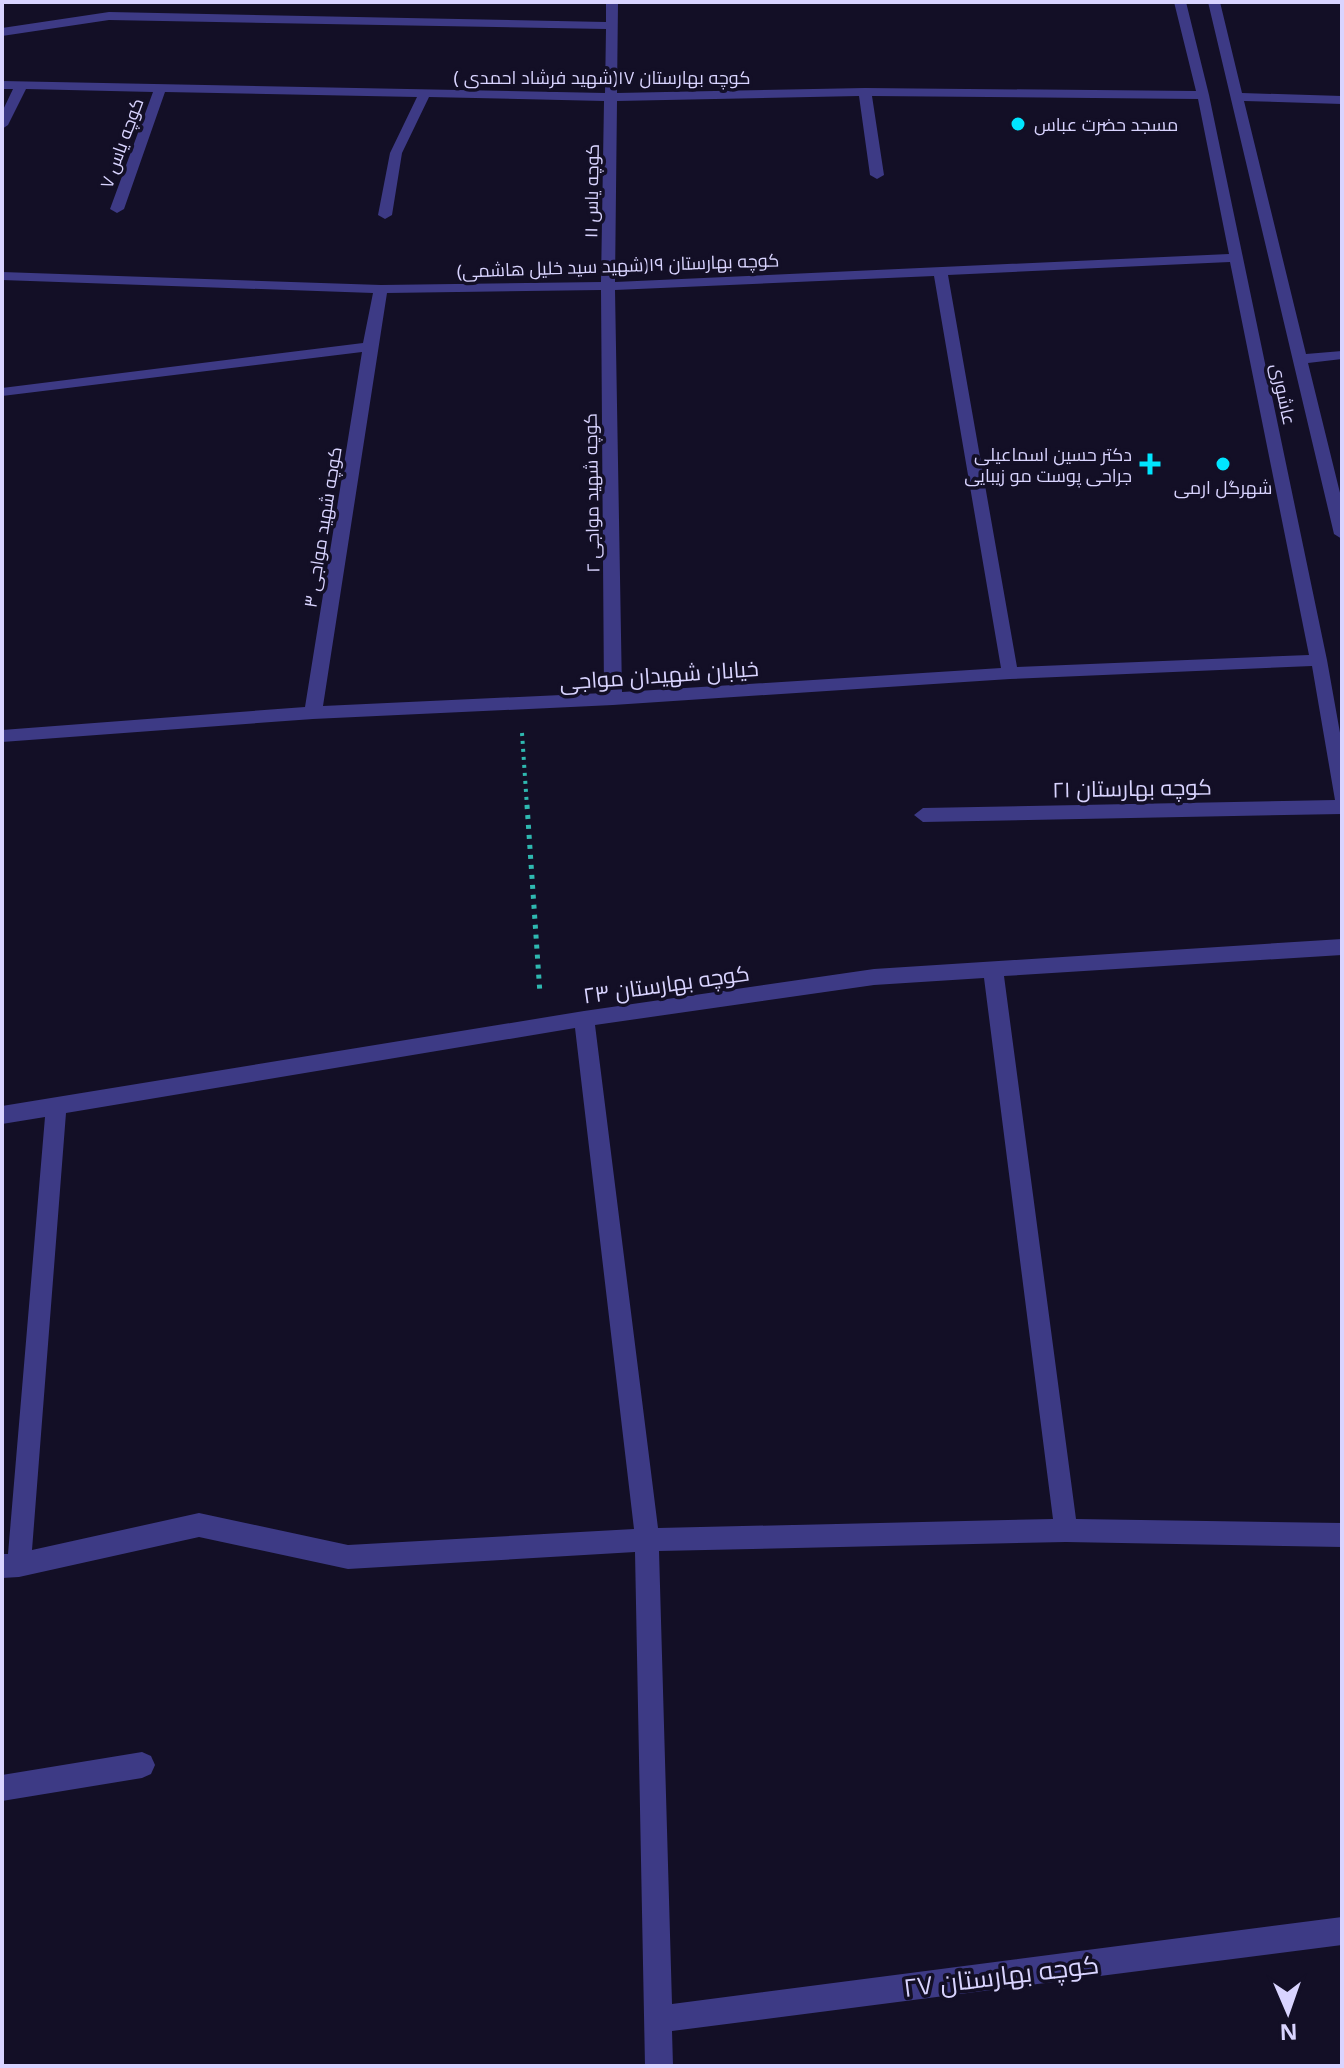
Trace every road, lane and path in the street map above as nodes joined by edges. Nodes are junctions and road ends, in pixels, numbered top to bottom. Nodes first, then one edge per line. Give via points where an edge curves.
1 (114, 2) edge
2 (612, 2) edge
3 (1180, 2) edge
4 (1214, 2) edge
5 (109, 16) junction
6 (611, 26) junction
7 (2, 32) edge
8 (2, 85) edge
9 (21, 86) junction
10 (160, 89) junction
11 (865, 92) junction
12 (424, 95) junction
13 (1203, 95) junction
14 (611, 97) junction
15 (1238, 97) junction
16 (1342, 100) edge
17 (2, 125) edge
18 (877, 175) dead end
19 (117, 209) dead end
20 (385, 215) dead end
21 (1235, 258) junction
22 (940, 271) junction
23 (2, 276) edge
24 (608, 286) junction
25 (381, 289) junction
26 (370, 347) junction
27 (1342, 355) edge
28 (1300, 359) junction
29 (2, 392) edge
30 (1342, 534) edge
31 (1319, 660) junction
32 (1010, 673) junction
33 (613, 699) junction
34 (520, 704) junction
35 (313, 713) junction
36 (2, 736) edge
37 (1342, 796) edge
38 (1342, 807) edge
39 (923, 815) dead end
40 (1342, 947) edge
41 (993, 970) junction
42 (584, 1019) junction
43 (542, 1026) junction
44 (56, 1107) junction
45 (2, 1115) edge
46 (1066, 1530) junction
47 (1342, 1535) edge
48 (647, 1540) junction
49 (11, 1566) edge
50 (142, 1765) dead end
51 (2, 1788) edge
52 (1342, 1931) edge
53 (660, 2019) junction
54 (659, 2066) edge

1 - 5 street
2 - 6 street, کوچه یاس ۱۱
3 - 13 street, عاشوری
4 - 15 street, عاشوری
5 - 6 street via 310,14
5 - 7 street
6 - 14 street, کوچه یاس ۱۱
8 - 9 street, کوچه بهارستان ۱۷(شهید فرشاد احمدی )
9 - 10 street, کوچه بهارستان ۱۷(شهید فرشاد احمدی )
9 - 17 street
10 - 12 street, کوچه بهارستان ۱۷(شهید فرشاد احمدی )
10 - 19 street, کوچه یاس ۷
11 - 13 street, کوچه بهارستان ۱۷(شهید فرشاد احمدی )
11 - 14 street, کوچه بهارستان ۱۷(شهید فرشاد احمدی )
11 - 18 street
12 - 14 street, کوچه بهارستان ۱۷(شهید فرشاد احمدی )
12 - 20 street via 396,153
13 - 21 street, عاشوری
14 - 24 street, کوچه یاس ۱۱
15 - 16 street
15 - 28 street, عاشوری
21 - 22 street, کوچه بهارستان ۱۹(شهید سید خلیل هاشمی)
21 - 31 street, عاشوری
22 - 24 street, کوچه بهارستان ۱۹(شهید سید خلیل هاشمی)
22 - 32 street
23 - 25 street, کوچه بهارستان ۱۹(شهید سید خلیل هاشمی)
24 - 25 street, کوچه بهارستان ۱۹(شهید سید خلیل هاشمی)
24 - 33 street, کوچه شهید مواجی ۲
25 - 26 street, کوچه شهید مواجی ۳
26 - 29 street
26 - 35 street, کوچه شهید مواجی ۳
27 - 28 street
28 - 30 street, عاشوری
31 - 32 street, خیابان شهیدان مواجی
31 - 37 street, عاشوری
32 - 33 street, خیابان شهیدان مواجی
33 - 34 street, خیابان شهیدان مواجی
34 - 35 street, خیابان شهیدان مواجی
34 - 43 path
35 - 36 street, خیابان شهیدان مواجی
38 - 39 street, کوچه بهارستان ۲۱
40 - 41 street, کوچه بهارستان ۲۳
41 - 42 street, کوچه بهارستان ۲۳ via 874,977
41 - 46 street
42 - 43 street, کوچه بهارستان ۲۳
42 - 48 street
43 - 44 street, کوچه بهارستان ۲۳
44 - 45 street, کوچه بهارستان ۲۳
44 - 49 street
46 - 47 street
46 - 48 street
48 - 49 street via 348,1557 199,1525
48 - 53 street
50 - 51 street
52 - 53 street, کوچه بهارستان ۲۷
53 - 54 street

